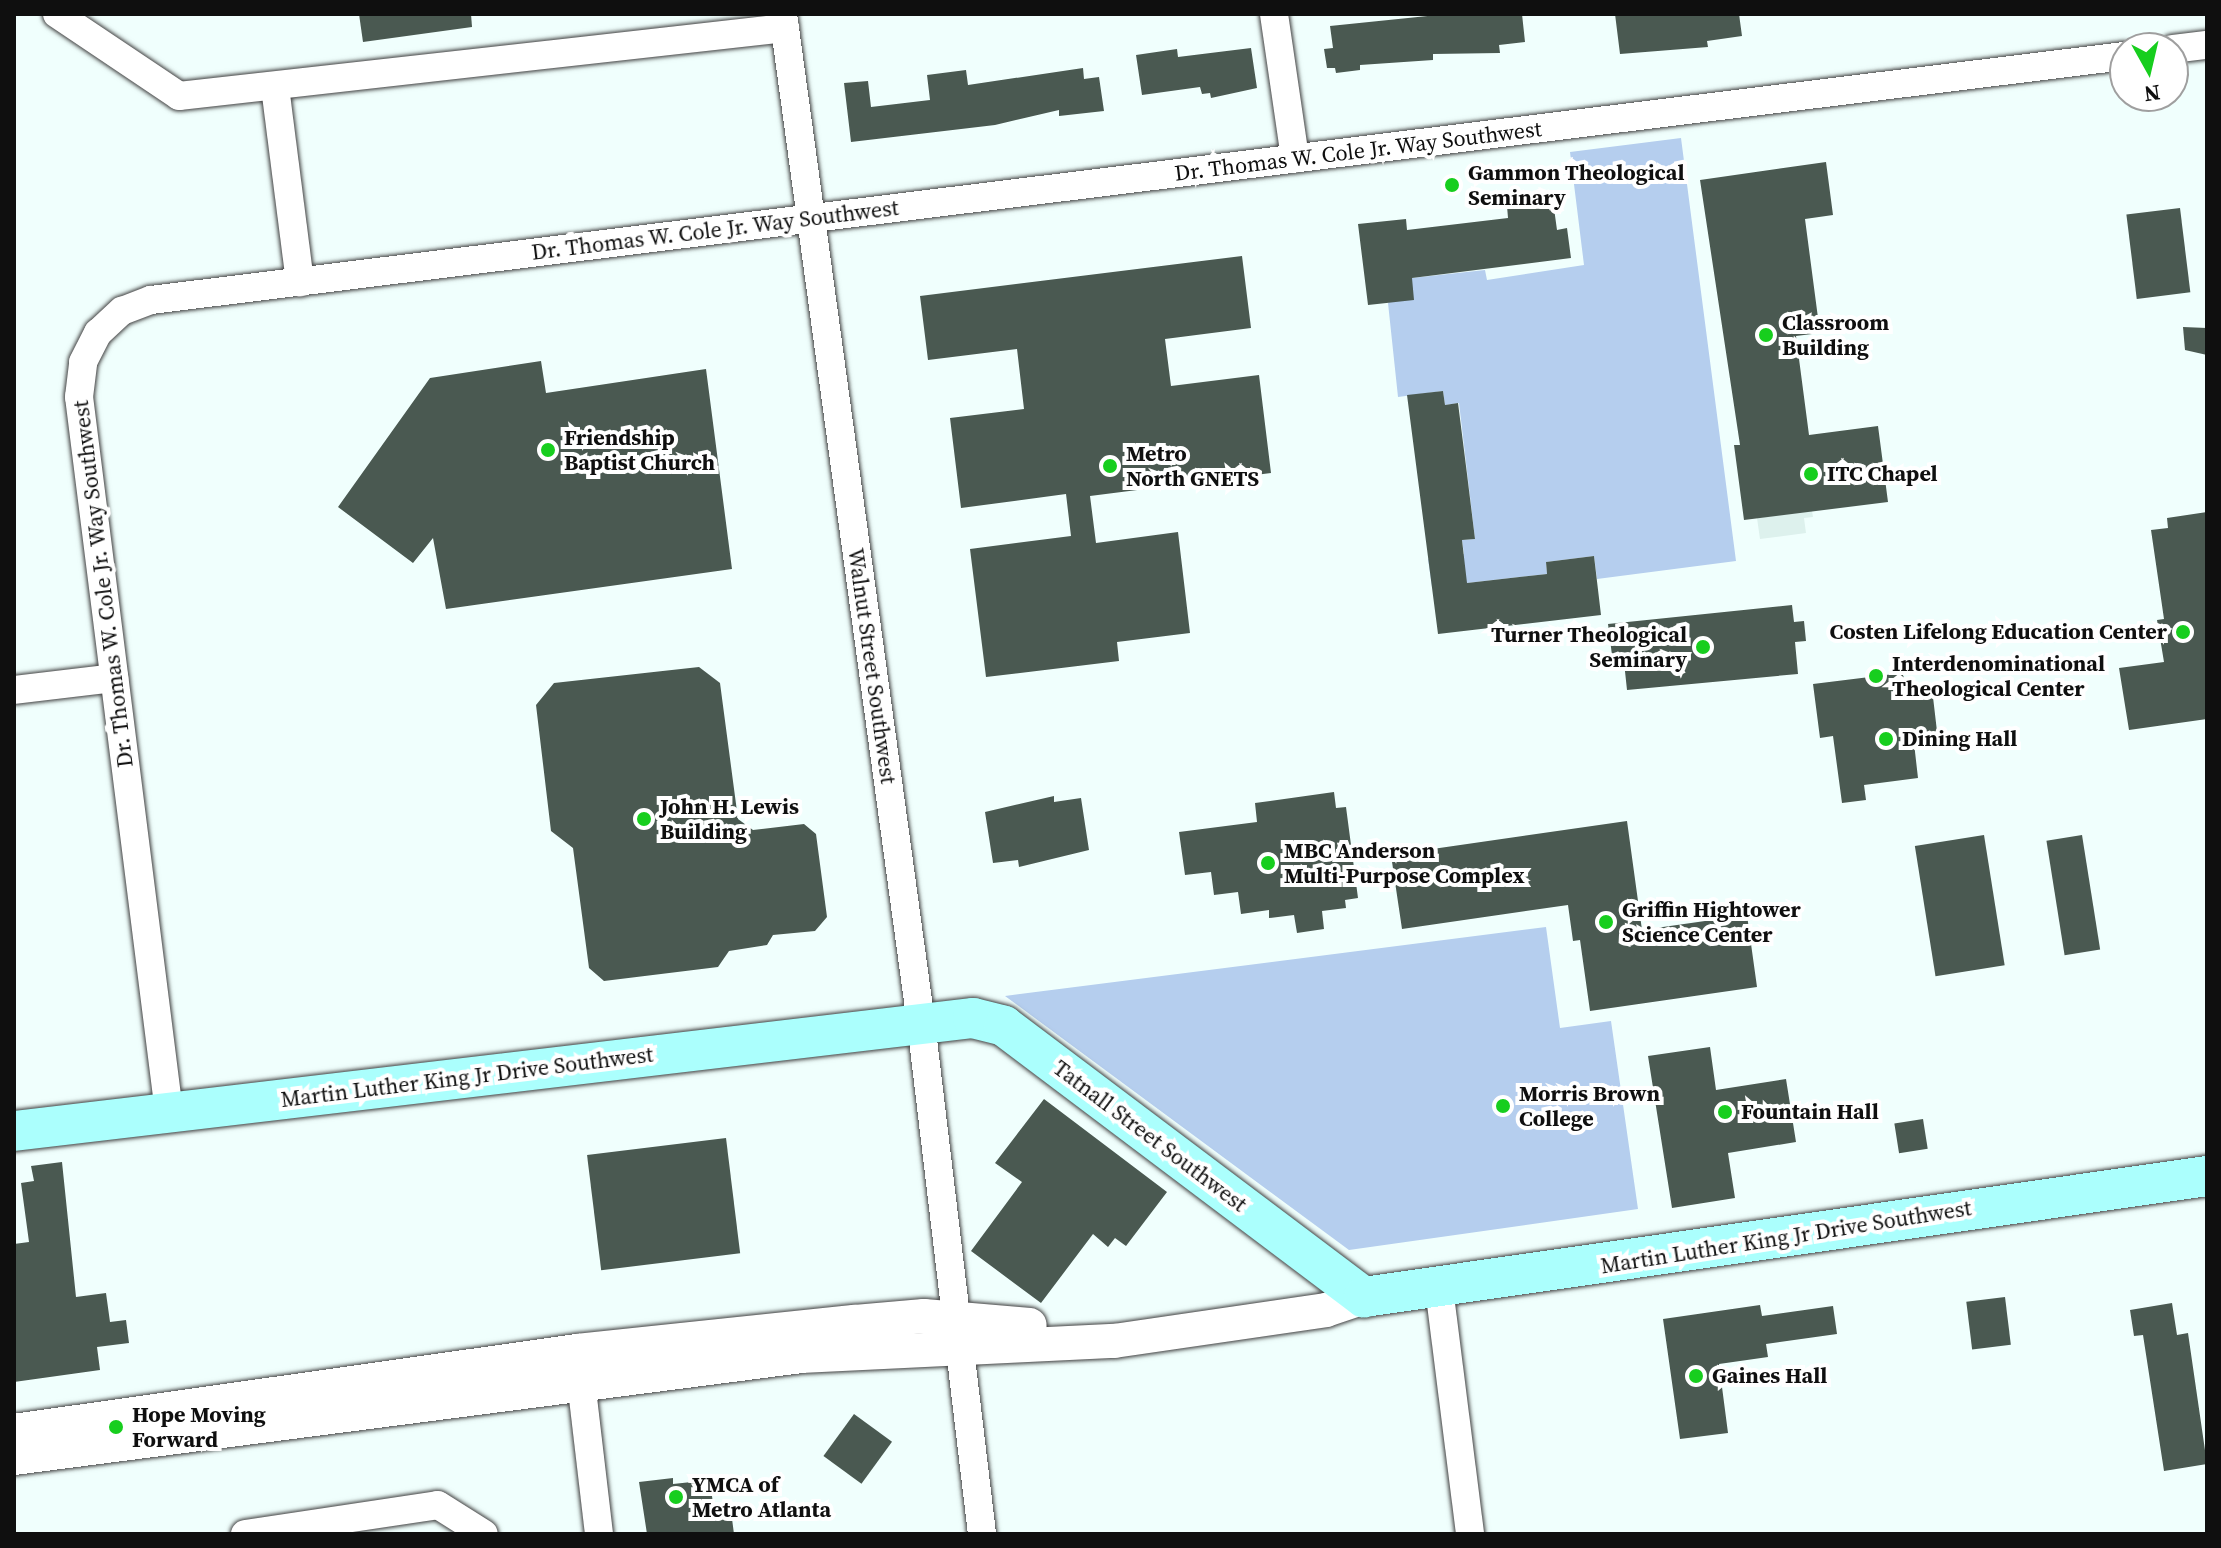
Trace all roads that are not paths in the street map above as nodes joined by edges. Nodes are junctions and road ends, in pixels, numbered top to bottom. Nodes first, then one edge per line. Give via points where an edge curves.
1 (57, 14) edge
2 (1274, 14) edge
3 (784, 21) edge
4 (2109, 58) edge
5 (275, 87) junction
6 (1295, 158) junction
7 (811, 218) junction
8 (300, 282) junction
9 (114, 678) junction
10 (14, 690) edge
11 (921, 1023) junction
12 (169, 1112) junction
13 (14, 1131) edge
14 (2207, 1176) edge
15 (1439, 1288) junction
16 (1364, 1297) junction
17 (958, 1333) junction
18 (579, 1366) junction
19 (14, 1431) edge
20 (14, 1458) edge
21 (245, 1534) edge
22 (484, 1534) edge
23 (599, 1534) edge
24 (982, 1534) edge
25 (1470, 1534) edge

1 - 5 street via 179,96
2 - 6 street
3 - 5 street
3 - 7 street, Walnut Street Southwest
4 - 6 street, Dr. Thomas W. Cole Jr. Way Southwest
5 - 8 street
6 - 7 street, Dr. Thomas W. Cole Jr. Way Southwest
7 - 8 street, Dr. Thomas W. Cole Jr. Way Southwest
7 - 11 street, Walnut Street Southwest
8 - 9 street, Dr. Thomas W. Cole Jr. Way Southwest via 151,300 114,318 98,333 83,362 79,397
9 - 10 street
9 - 12 street, Dr. Thomas W. Cole Jr. Way Southwest
11 - 12 main road, Martin Luther King Jr Drive Southwest
11 - 16 main road, Tatnall Street Southwest via 973,1018 1004,1026
11 - 17 street, Walnut Street Southwest
12 - 13 main road, Martin Luther King Jr Drive Southwest
14 - 15 main road, Martin Luther King Jr Drive Southwest
15 - 16 main road, Martin Luther King Jr Drive Southwest
15 - 25 street
16 - 17 street via 1323,1292 1100,1324
17 - 18 street via 855,1322
17 - 24 street, Walnut Street Southwest
18 - 19 street
18 - 20 street
18 - 23 street
21 - 22 street via 438,1505

